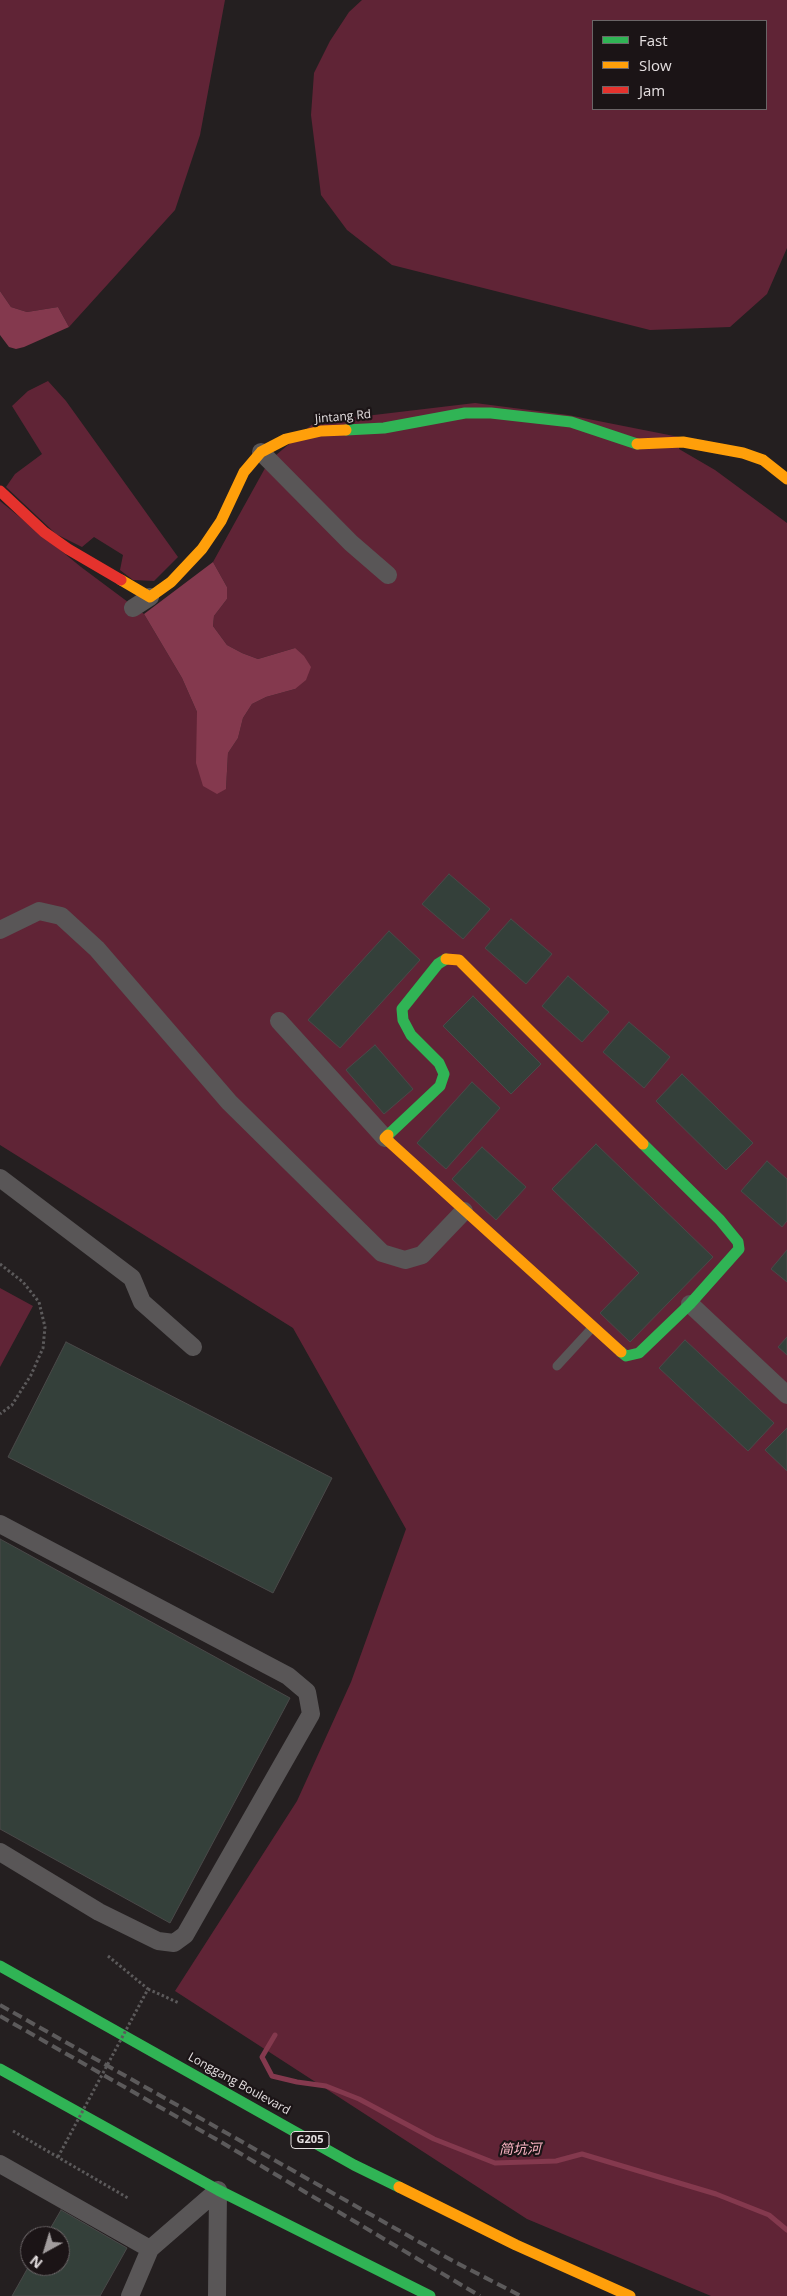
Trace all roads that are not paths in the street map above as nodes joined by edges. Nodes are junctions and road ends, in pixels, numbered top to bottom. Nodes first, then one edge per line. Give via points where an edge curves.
1 (261, 452) junction
2 (787, 479) edge
3 (0, 491) edge
4 (388, 575) dead end
5 (150, 597) junction
6 (134, 608) dead end
7 (0, 930) edge
8 (279, 1021) dead end
9 (385, 1138) junction
10 (0, 1178) edge
11 (464, 1211) junction
12 (690, 1304) junction
13 (592, 1328) junction
14 (193, 1347) dead end
15 (557, 1366) dead end
16 (787, 1395) edge
17 (0, 1524) edge
18 (0, 1852) edge
19 (0, 1966) edge
20 (0, 2069) edge
21 (0, 2164) edge
22 (218, 2190) junction
23 (150, 2249) junction
24 (130, 2296) edge
25 (217, 2296) edge
26 (430, 2296) edge
27 (630, 2296) edge

1 - 2 main road, Jintang Rd via 286,439 321,431 384,428 465,413 491,413 571,422 636,444 683,442 743,453 763,460
1 - 4 street via 351,543
1 - 5 main road, Jintang Rd via 244,472 221,521 202,550 171,582
3 - 5 main road via 44,532
5 - 6 street
7 - 11 street via 40,911 61,916 97,949 229,1102 382,1253 405,1260 422,1255
8 - 9 street
9 - 11 main road
9 - 12 main road via 440,1086 444,1074 439,1063 411,1035 403,1020 402,1008 438,964 446,959 459,960 738,1242 735,1255
10 - 14 street via 132,1278 142,1302
11 - 13 main road
12 - 13 main road via 639,1353 626,1356
12 - 16 street
13 - 15 lane
17 - 18 street via 288,1676 307,1692 311,1714 185,1935 174,1943 158,1942 99,1912
19 - 27 main road, Longgang Boulevard / G205 via 354,2165 516,2246
20 - 22 main road
21 - 23 street
22 - 23 street
22 - 25 street
22 - 26 main road
23 - 24 street

